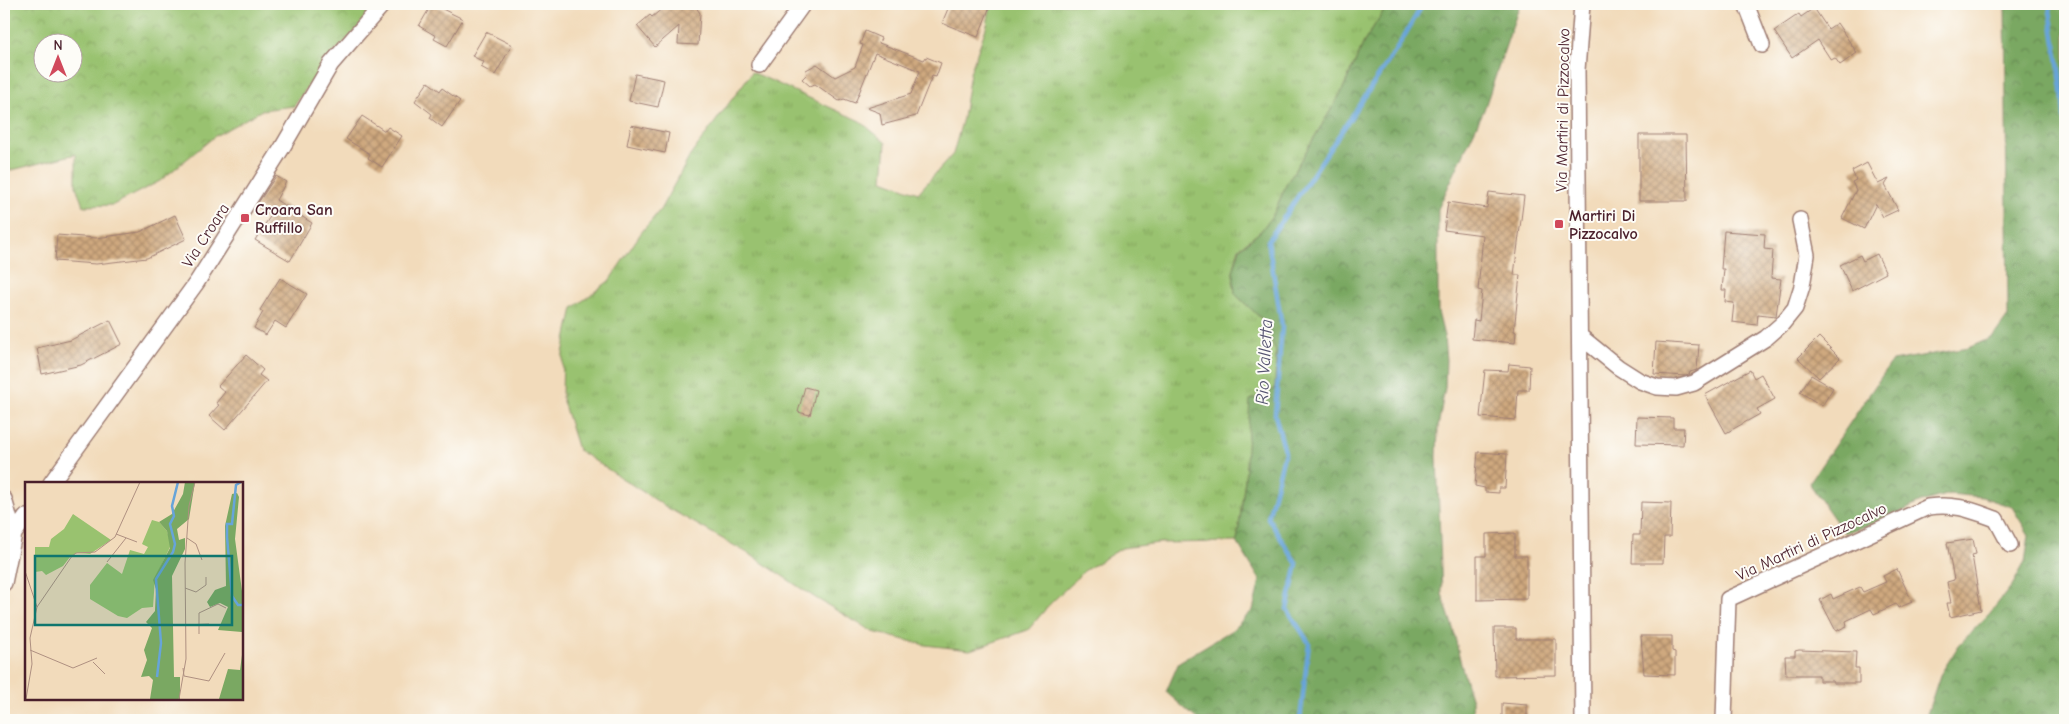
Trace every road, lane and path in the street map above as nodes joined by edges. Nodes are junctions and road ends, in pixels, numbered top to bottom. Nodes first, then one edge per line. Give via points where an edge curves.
1 (383, 4) edge
2 (803, 4) edge
3 (1582, 4) edge
4 (1746, 4) edge
5 (1762, 46) dead end
6 (759, 64) dead end
7 (1800, 220) dead end
8 (1581, 337) junction
9 (52, 482) edge
10 (4, 499) edge
11 (25, 518) edge
12 (14, 534) junction
13 (2010, 545) dead end
14 (4, 583) edge
15 (1584, 720) edge
16 (1724, 720) edge

1 - 9 street, Via Croara via 331,64 197,282
2 - 6 street
3 - 8 street, Via Martiri di Pizzocalvo via 1577,70
4 - 5 street
7 - 8 street via 1807,255 1795,308 1766,338 1694,383 1676,388 1657,387 1640,381 1618,368
8 - 15 street, Via Martiri di Pizzocalvo
10 - 12 street
11 - 12 street
12 - 14 street
13 - 16 street, Via Martiri di Pizzocalvo via 1996,519 1965,507 1946,504 1928,507 1728,599

